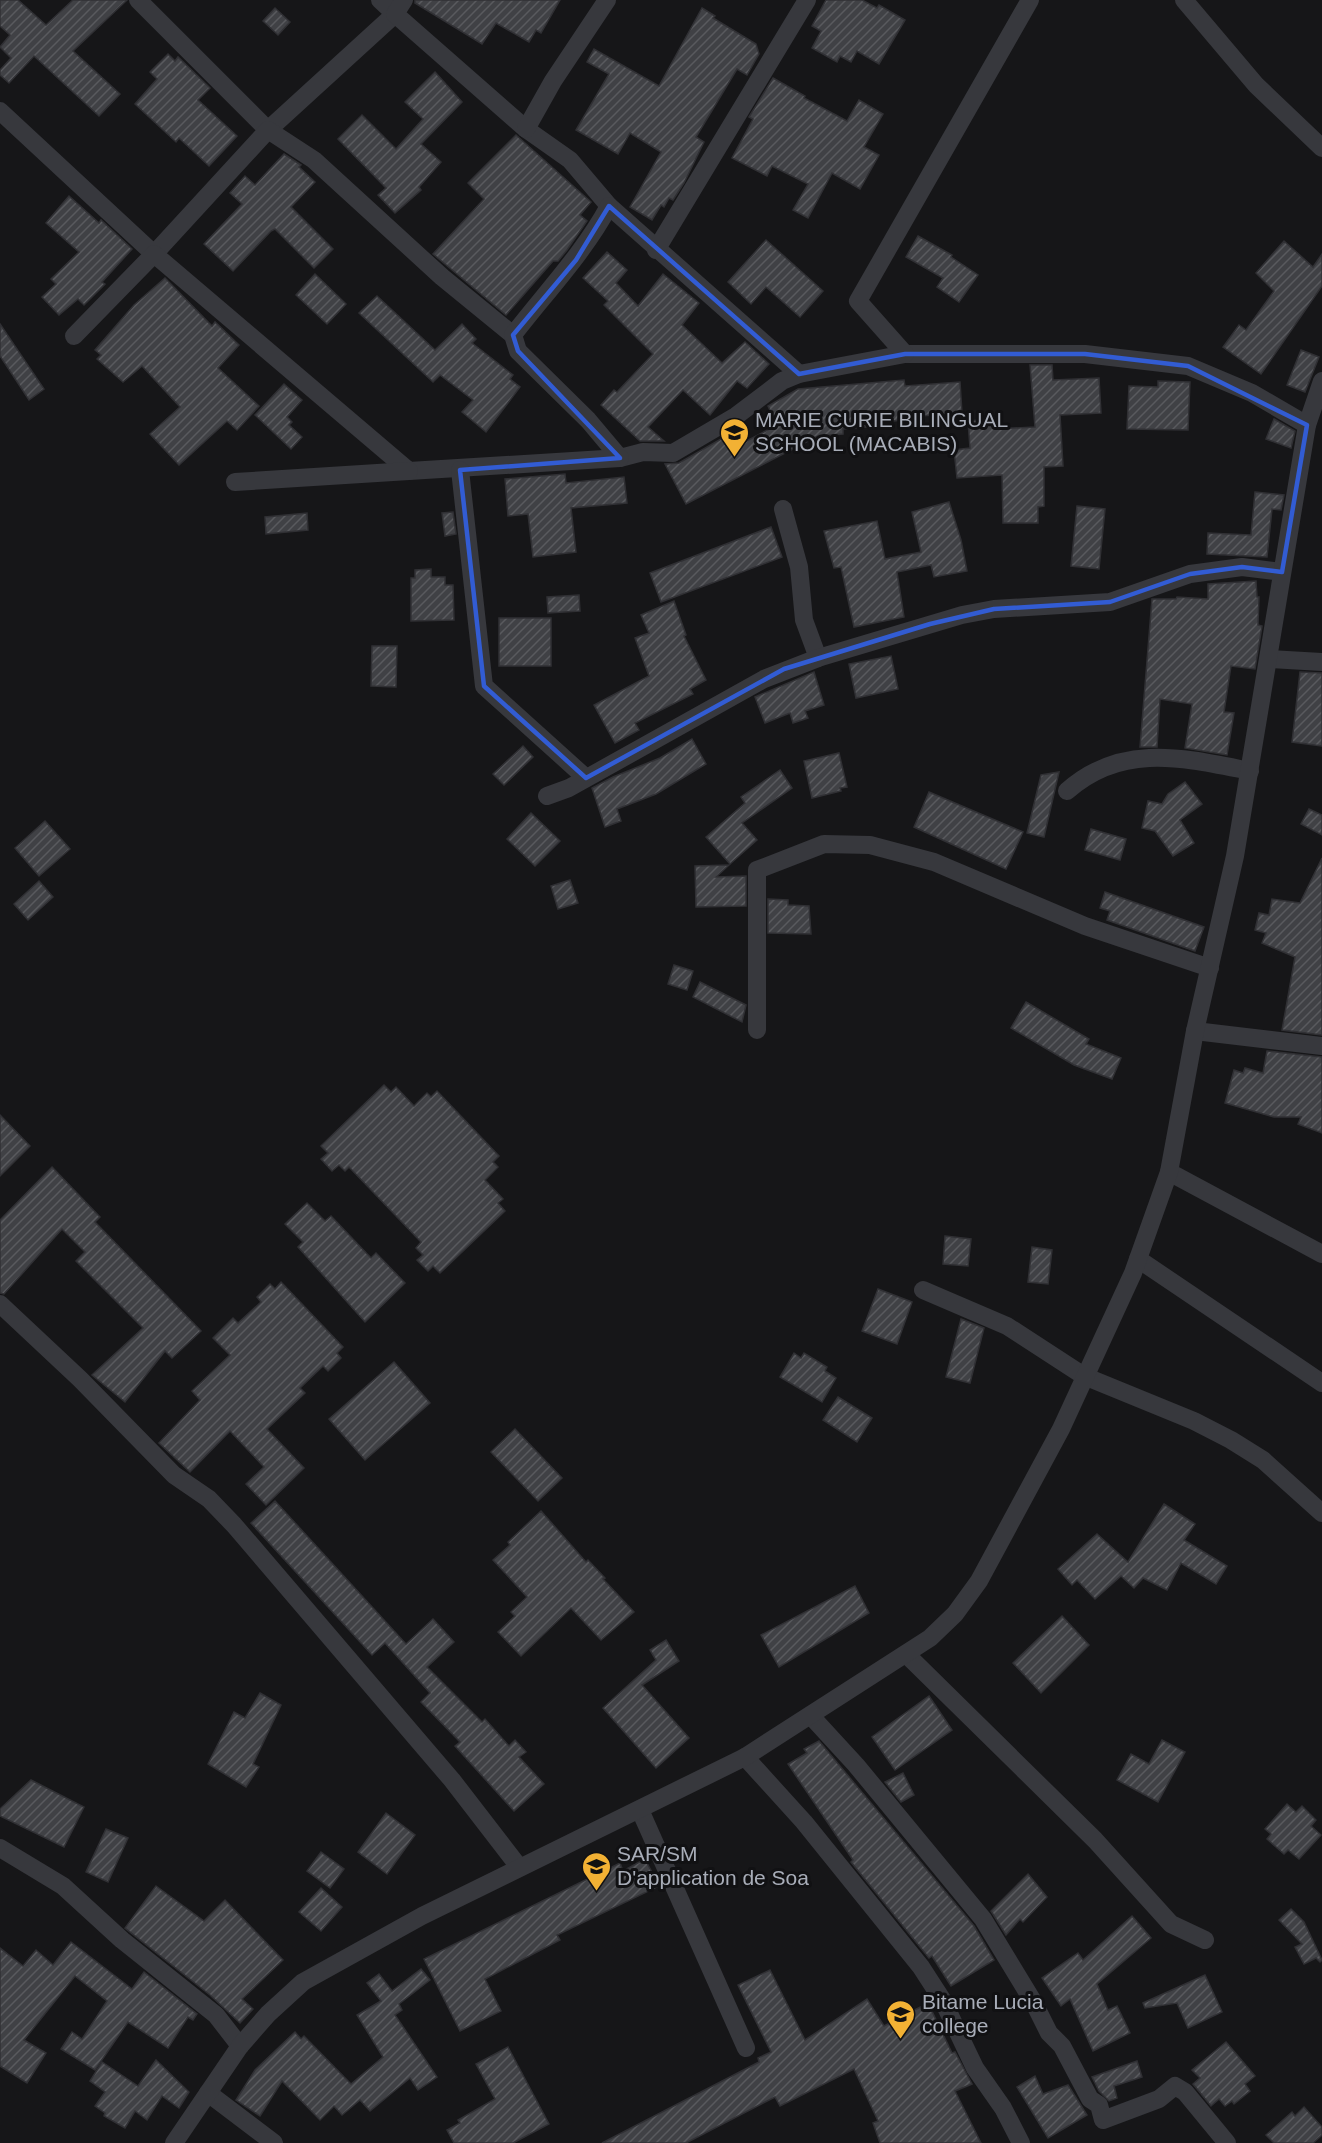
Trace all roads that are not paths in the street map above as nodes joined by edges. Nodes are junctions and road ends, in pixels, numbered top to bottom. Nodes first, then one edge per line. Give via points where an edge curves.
1 (138, 0) edge
2 (380, 0) edge
3 (607, 0) edge
4 (807, 0) edge
5 (1030, 0) edge
6 (1184, 0) edge
7 (399, 7) edge
8 (0, 111) edge
9 (526, 129) junction
10 (268, 130) junction
11 (1322, 148) edge
12 (609, 206) junction
13 (656, 250) junction
14 (154, 254) junction
15 (513, 335) junction
16 (74, 336) dead end
17 (905, 354) junction
18 (799, 374) junction
19 (1322, 381) edge
20 (1307, 425) junction
21 (620, 458) junction
22 (460, 470) junction
23 (409, 471) junction
24 (235, 482) dead end
25 (783, 509) dead end
26 (1282, 572) junction
27 (818, 658) junction
28 (1269, 659) junction
29 (1322, 662) edge
30 (1250, 771) junction
31 (586, 778) junction
32 (1067, 791) dead end
33 (547, 796) dead end
34 (1210, 968) junction
35 (757, 1030) dead end
36 (1195, 1031) junction
37 (1322, 1046) edge
38 (1169, 1172) junction
39 (1322, 1254) edge
40 (1138, 1258) junction
41 (923, 1290) dead end
42 (0, 1304) edge
43 (1084, 1376) junction
44 (1322, 1383) edge
45 (1322, 1513) edge
46 (906, 1654) junction
47 (811, 1716) junction
48 (745, 1757) junction
49 (640, 1810) junction
50 (0, 1848) edge
51 (519, 1867) junction
52 (1204, 1940) dead end
53 (240, 2046) junction
54 (746, 2048) dead end
55 (208, 2093) junction
56 (174, 2143) edge
57 (274, 2143) edge
58 (1021, 2143) edge
59 (1227, 2143) edge

1 - 10 street
2 - 7 street
3 - 9 street
4 - 13 street
5 - 17 street via 858,301
6 - 11 street via 1256,85
7 - 9 street
7 - 10 street
8 - 14 street
9 - 12 street via 570,160
10 - 14 street
10 - 15 street via 322,167 442,277
12 - 13 street
12 - 15 street via 576,260
13 - 18 street
14 - 16 street
14 - 23 street
15 - 21 street via 518,351 588,420
17 - 18 street
17 - 20 street via 1085,354 1188,366 1260,397
18 - 21 street via 782,381 736,416 673,453 643,452
19 - 20 street
20 - 26 street
21 - 22 street
22 - 23 street
22 - 31 street via 484,686
23 - 24 street
25 - 27 street via 799,567 804,620
26 - 27 street via 1242,567 1190,574 1110,602 994,609
26 - 28 street
27 - 31 street via 764,679
28 - 29 street
28 - 30 street
30 - 32 street via 1163,757 1118,761 1082,778
30 - 34 street
31 - 33 street
34 - 35 street via 1085,926 934,862 870,845 824,844 757,870
34 - 36 street
36 - 37 street
36 - 38 street
38 - 39 street
38 - 40 street
40 - 43 street
40 - 44 street
41 - 43 street via 1007,1326
42 - 51 street via 174,1475 209,1499 234,1525 452,1780
43 - 45 street via 1231,1440 1263,1460
43 - 46 street via 1061,1429 980,1581 956,1614
46 - 47 street
46 - 52 street via 1095,1840 1171,1924
47 - 48 street
47 - 59 street via 983,1919 1049,2033 1062,2046 1090,2099 1099,2105 1103,2120 1159,2099 1175,2086 1185,2092
48 - 49 street
48 - 58 street via 804,1822 921,1968
49 - 51 street
49 - 54 street
50 - 53 street via 63,1886 122,1940 216,2015
51 - 53 street via 303,1982
53 - 55 street
55 - 56 street
55 - 57 street

